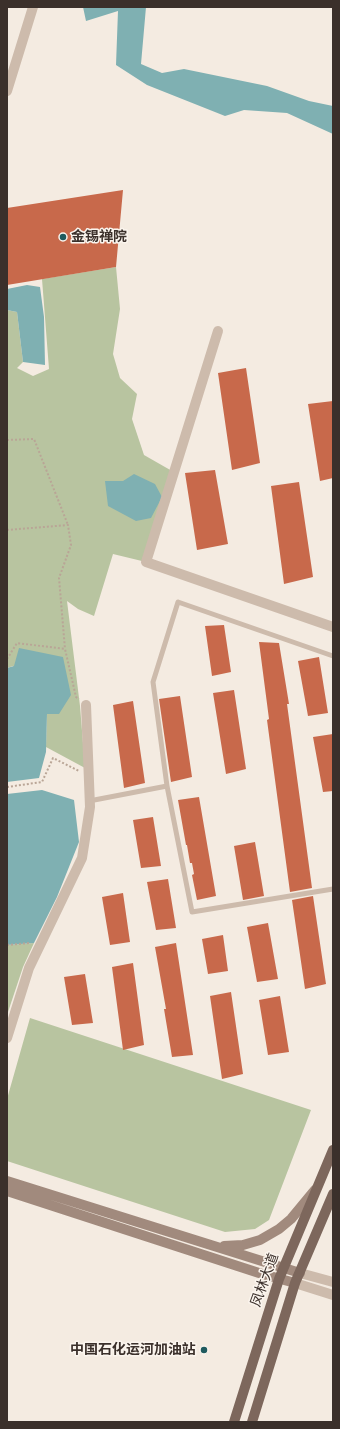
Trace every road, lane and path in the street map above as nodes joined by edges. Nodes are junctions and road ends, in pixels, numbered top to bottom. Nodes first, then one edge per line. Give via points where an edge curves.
1 (33, 7) edge
2 (7, 91) edge
3 (218, 331) dead end
4 (7, 440) edge
5 (68, 525) junction
6 (7, 530) edge
7 (333, 627) edge
8 (65, 649) junction
9 (333, 656) edge
10 (7, 659) edge
11 (86, 705) joint
12 (89, 776) junction
13 (167, 786) junction
14 (7, 787) edge
15 (89, 801) junction
16 (333, 889) edge
17 (42, 942) junction
18 (7, 945) edge
19 (7, 1038) edge
20 (333, 1150) edge
21 (7, 1181) edge
22 (318, 1187) junction
23 (7, 1191) edge
24 (333, 1194) edge
25 (214, 1246) junction
26 (284, 1268) junction
27 (300, 1272) junction
28 (279, 1278) junction
29 (333, 1282) edge
30 (295, 1283) junction
31 (333, 1295) edge
32 (234, 1422) edge
33 (252, 1422) edge

1 - 2 street
3 - 7 street via 146,562
4 - 5 path via 34,439
5 - 6 path
5 - 8 path via 71,545 59,578
8 - 10 path via 17,643
8 - 11 path via 76,697
9 - 13 lane via 178,602 153,682
11 - 12 street
12 - 14 path via 53,758 42,782
12 - 15 street
13 - 15 lane
13 - 16 lane via 192,912
15 - 17 street via 82,858
17 - 18 path
17 - 19 street via 29,968
20 - 22 main road, 凤林大道
21 - 25 main road
22 - 25 main road via 291,1219 260,1240 243,1245
22 - 26 main road, 凤林大道
23 - 28 main road
24 - 27 main road, 凤林大道
25 - 26 main road
26 - 27 main road
26 - 28 main road, 凤林大道
27 - 29 street
27 - 30 main road, 凤林大道
28 - 30 main road
28 - 32 main road, 凤林大道
30 - 31 street
30 - 33 main road, 凤林大道

